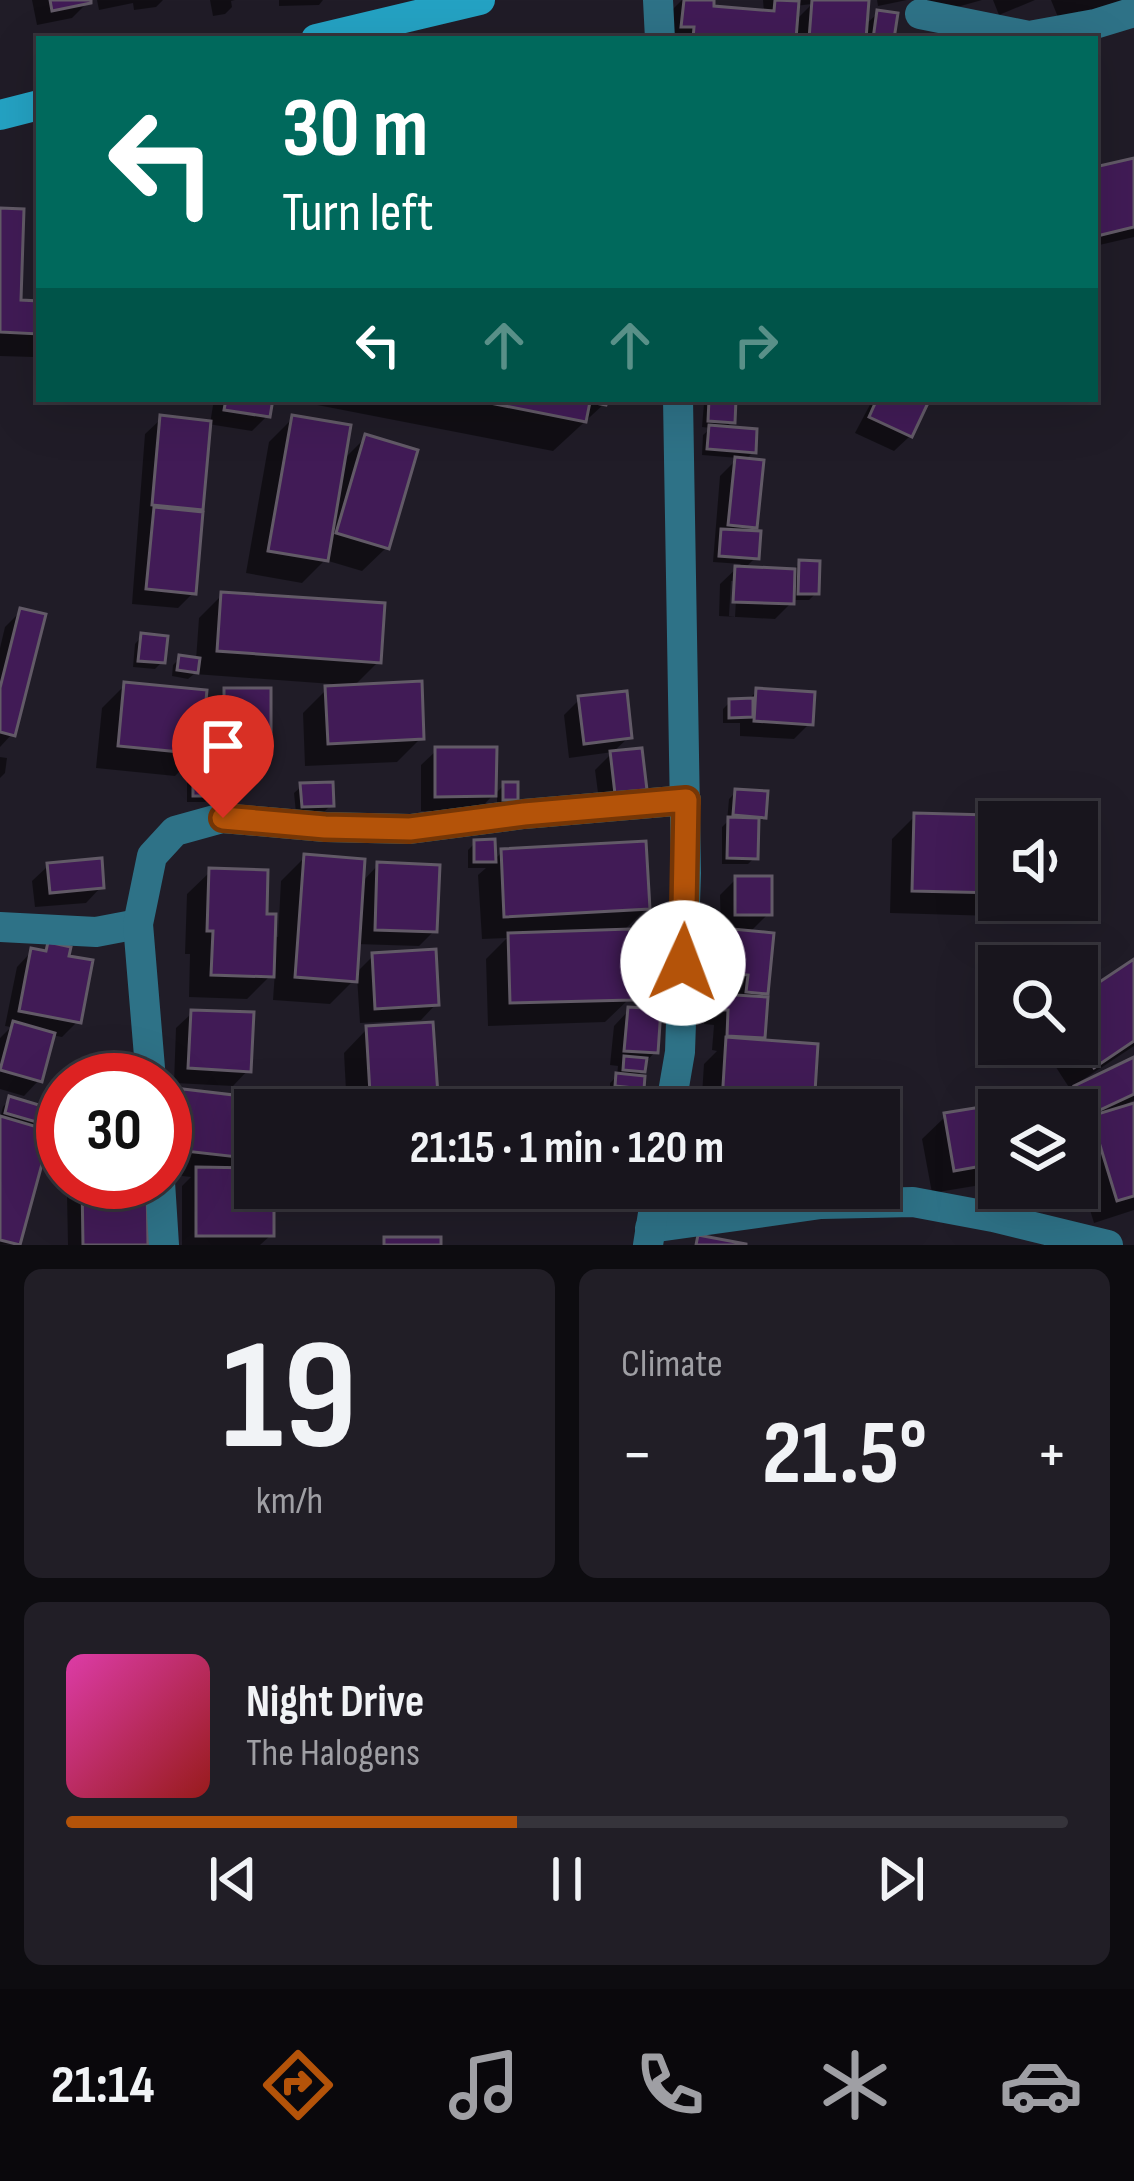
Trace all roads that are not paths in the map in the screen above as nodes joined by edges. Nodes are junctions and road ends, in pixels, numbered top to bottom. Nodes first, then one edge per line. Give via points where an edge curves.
1 (480, 0) edge
2 (658, 0) edge
3 (1134, 12) edge
4 (920, 14) dead end
5 (329, 36) edge
6 (661, 36) edge
7 (36, 106) edge
8 (0, 115) edge
9 (678, 402) edge
10 (686, 800) junction
11 (138, 924) junction
12 (0, 927) edge
13 (149, 1053) edge
14 (674, 1089) edge
15 (162, 1209) edge
16 (1134, 1234) edge
17 (649, 1237) edge
18 (164, 1245) edge
19 (1108, 1245) edge
20 (1118, 1245) edge

1 - 5 main road
2 - 6 street
3 - 4 street via 1029,36
7 - 8 main road
9 - 10 street
10 - 11 street via 410,829 223,818 175,831 152,856
10 - 14 street
11 - 12 street via 96,932
11 - 13 street
15 - 18 street
16 - 20 street
17 - 19 street via 821,1204 913,1202

